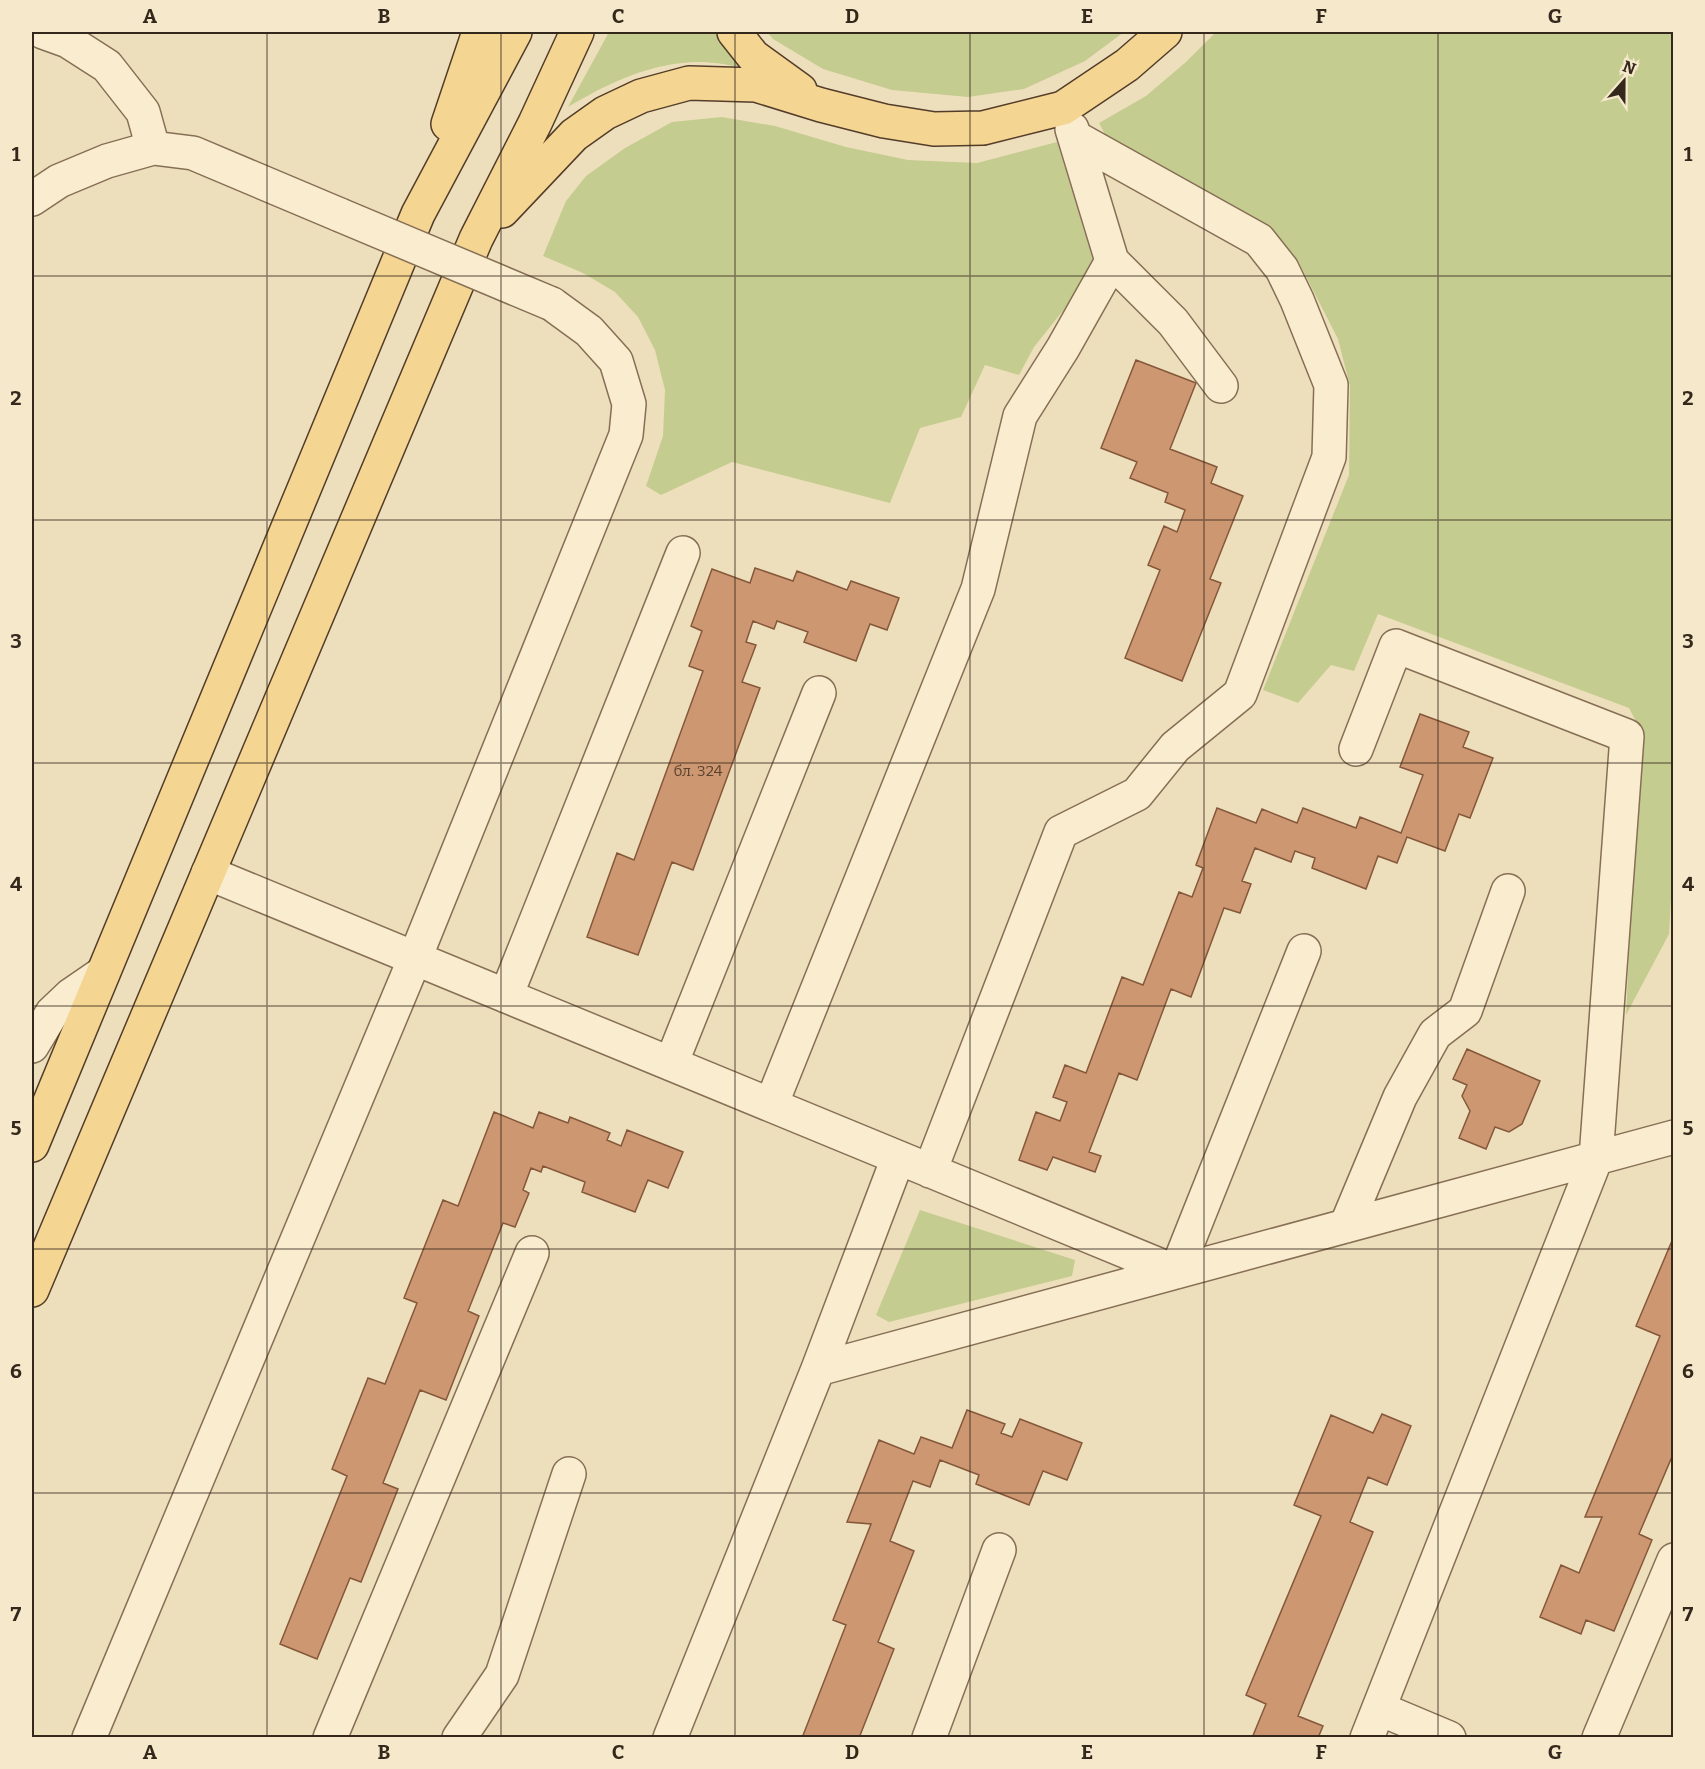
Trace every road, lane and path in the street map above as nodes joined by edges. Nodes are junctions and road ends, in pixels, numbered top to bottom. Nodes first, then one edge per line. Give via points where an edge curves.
1 (43, 32) edge
2 (479, 32) edge
3 (515, 32) edge
4 (577, 32) edge
5 (734, 32) edge
6 (1165, 32) edge
7 (821, 105) junction
8 (1063, 108) junction
9 (1076, 138) junction
10 (153, 148) junction
11 (32, 199) edge
12 (418, 214) junction
13 (476, 239) junction
14 (1112, 261) junction
15 (1221, 386) dead end
16 (683, 553) dead end
17 (819, 693) dead end
18 (1356, 749) dead end
19 (208, 873) junction
20 (1508, 891) dead end
21 (1304, 951) dead end
22 (415, 958) junction
23 (103, 973) junction
24 (506, 996) junction
25 (32, 1046) edge
26 (671, 1064) junction
27 (771, 1105) junction
28 (1674, 1137) edge
29 (32, 1145) edge
30 (898, 1158) junction
31 (1596, 1158) junction
32 (930, 1171) junction
33 (1346, 1226) junction
34 (532, 1253) dead end
35 (1176, 1272) junction
36 (32, 1290) edge
37 (818, 1369) junction
38 (569, 1474) dead end
39 (999, 1550) dead end
40 (1672, 1569) edge
41 (1373, 1723) edge
42 (89, 1737) edge
43 (331, 1737) edge
44 (459, 1737) edge
45 (670, 1737) edge
46 (929, 1737) edge
47 (1449, 1737) edge
48 (1599, 1737) edge

1 - 10 street via 68,41 107,66 143,112
2 - 12 main road
3 - 12 main road
4 - 13 main road via 536,123
5 - 7 main road via 753,56
6 - 8 main road via 1126,65
7 - 8 main road via 934,129 983,128
7 - 13 main road via 756,85 689,83 641,96 604,113 574,135
8 - 9 street
9 - 14 street
9 - 32 street via 1258,240 1282,269 1331,386 1329,457 1240,694 1175,747 1137,794 1061,832
10 - 11 street via 59,181
10 - 22 street, bridge via 193,153 552,304 589,331 616,361 629,404 626,435
12 - 23 main road
13 - 19 main road
14 - 15 street via 1173,322
14 - 27 street via 1020,416 978,589
16 - 24 street
17 - 26 street
18 - 31 street via 1396,646 1627,736
19 - 22 street
19 - 36 main road
20 - 33 street via 1465,1011 1435,1034 1405,1088
21 - 35 street
22 - 24 street
22 - 42 street
23 - 25 street via 70,995 52,1013
23 - 29 main road
24 - 26 street
26 - 27 street
27 - 30 street
28 - 31 street
30 - 32 street
30 - 37 street
31 - 33 street
31 - 41 street
32 - 35 street
33 - 35 street
34 - 43 street
35 - 37 street
37 - 45 street
38 - 44 street via 502,1675
39 - 46 street
40 - 48 street
41 - 47 street

